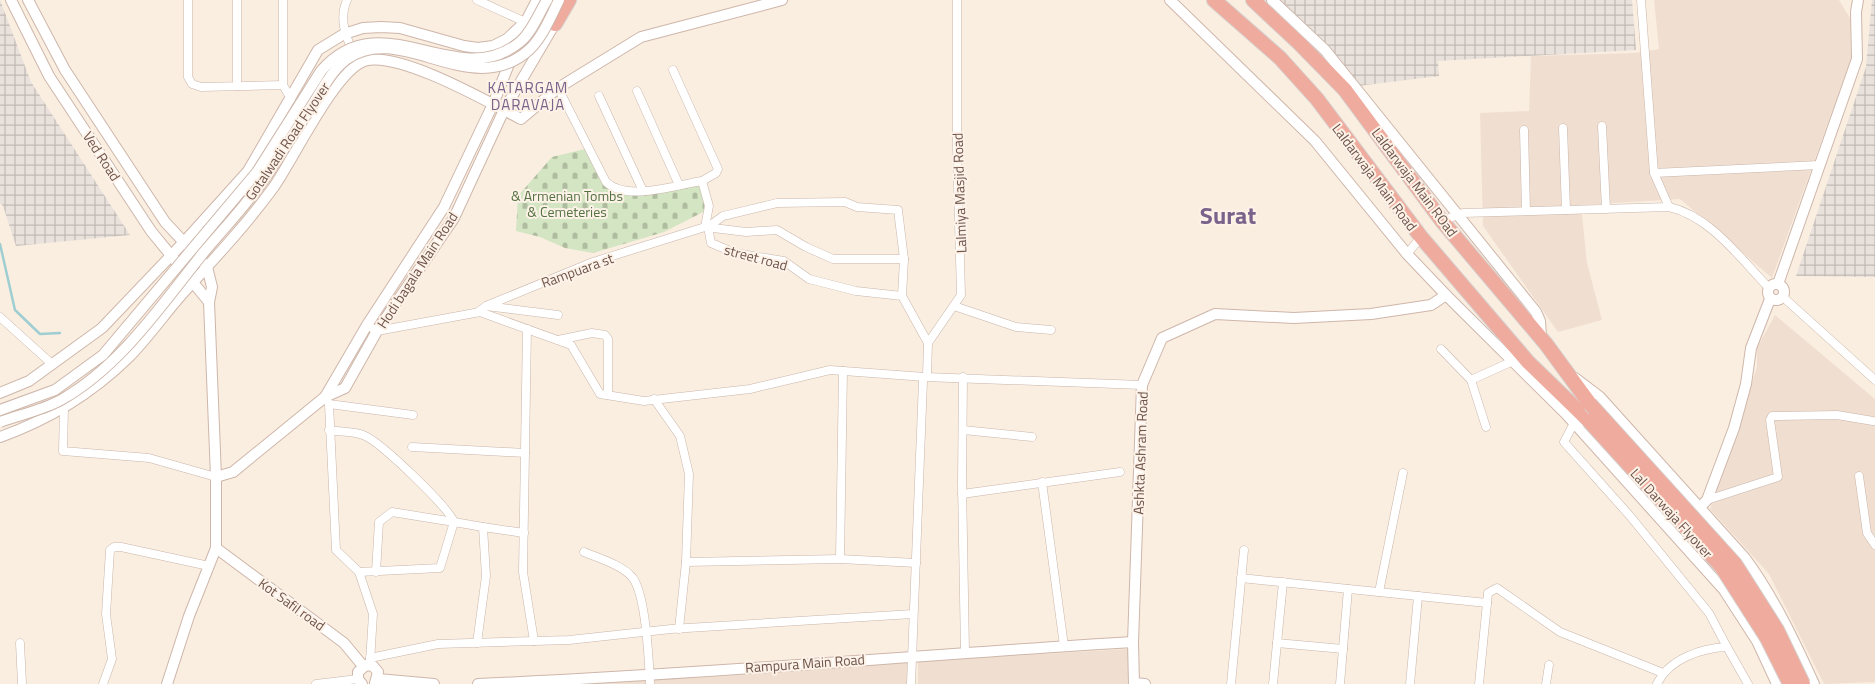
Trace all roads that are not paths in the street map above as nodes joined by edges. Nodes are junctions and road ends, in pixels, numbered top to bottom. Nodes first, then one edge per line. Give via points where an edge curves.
1 (11, 0) edge
2 (28, 0) edge
3 (188, 0) edge
4 (237, 0) edge
5 (284, 0) edge
6 (347, 0) edge
7 (477, 0) edge
8 (537, 0) edge
9 (547, 0) edge
10 (559, 0) edge
11 (568, 0) edge
12 (782, 0) edge
13 (957, 0) edge
14 (1170, 0) edge
15 (1214, 0) edge
16 (1253, 0) edge
17 (1272, 0) edge
18 (1641, 0) edge
19 (1850, 0) edge
20 (1858, 0) edge
21 (497, 4) edge
22 (1856, 12) junction
23 (524, 22) junction
24 (555, 24) joint
25 (344, 34) junction
26 (358, 64) junction
27 (673, 70) dead end
28 (283, 85) junction
29 (237, 86) junction
30 (558, 88) junction
31 (637, 91) dead end
32 (599, 96) dead end
33 (291, 99) junction
34 (494, 102) junction
35 (504, 110) junction
36 (1602, 126) dead end
37 (1563, 128) dead end
38 (1524, 130) dead end
39 (1819, 165) junction
40 (1654, 173) junction
41 (702, 180) junction
42 (678, 185) junction
43 (643, 191) junction
44 (1669, 207) junction
45 (1606, 209) junction
46 (1566, 210) junction
47 (1526, 211) junction
48 (1457, 215) junction
49 (1442, 221) junction
50 (707, 227) junction
51 (1421, 238) junction
52 (184, 242) junction
53 (1407, 254) junction
54 (171, 256) junction
55 (904, 259) junction
56 (206, 267) junction
57 (193, 282) junction
58 (1774, 286) junction
59 (1446, 295) junction
60 (902, 296) junction
61 (1770, 298) junction
62 (1783, 298) junction
63 (208, 302) junction
64 (486, 306) junction
65 (954, 306) junction
66 (478, 312) junction
67 (558, 315) dead end
68 (0, 317) edge
69 (367, 325) junction
70 (527, 329) junction
71 (1051, 330) dead end
72 (377, 331) junction
73 (1541, 337) junction
74 (558, 340) junction
75 (928, 343) junction
76 (1441, 349) dead end
77 (52, 364) junction
78 (1521, 364) junction
79 (844, 371) junction
80 (1568, 373) junction
81 (926, 376) junction
82 (964, 377) junction
83 (1471, 380) junction
84 (1875, 380) edge
85 (1142, 385) junction
86 (0, 394) edge
87 (608, 395) junction
88 (654, 399) junction
89 (327, 401) junction
90 (64, 408) junction
91 (0, 410) edge
92 (413, 415) dead end
93 (1873, 421) dead end
94 (0, 422) edge
95 (1574, 423) junction
96 (1486, 427) dead end
97 (329, 430) junction
98 (963, 430) junction
99 (0, 437) edge
100 (1032, 437) dead end
101 (412, 446) dead end
102 (525, 453) junction
103 (1120, 472) dead end
104 (1403, 474) dead end
105 (216, 476) junction
106 (1859, 476) dead end
107 (1042, 482) junction
108 (962, 494) junction
109 (1707, 500) junction
110 (1699, 508) junction
111 (454, 522) junction
112 (483, 527) junction
113 (524, 534) junction
114 (1875, 545) edge
115 (216, 548) junction
116 (1244, 550) dead end
117 (584, 552) dead end
118 (840, 559) junction
119 (686, 562) junction
120 (916, 564) junction
121 (209, 566) junction
122 (359, 572) junction
123 (376, 572) junction
124 (1756, 574) junction
125 (1241, 578) junction
126 (1284, 582) junction
127 (1348, 589) junction
128 (1379, 592) junction
129 (1418, 596) junction
130 (1729, 596) junction
131 (1772, 597) junction
132 (1487, 603) junction
133 (1739, 612) junction
134 (913, 614) junction
135 (678, 629) junction
136 (648, 632) junction
137 (534, 641) junction
138 (1133, 642) junction
139 (20, 643) dead end
140 (477, 643) junction
141 (1278, 643) junction
142 (1064, 646) junction
143 (1727, 647) junction
144 (1343, 649) junction
145 (965, 652) junction
146 (911, 655) junction
147 (367, 663) junction
148 (1549, 665) dead end
149 (1663, 673) junction
150 (650, 680) edge
151 (360, 682) edge
152 (376, 682) edge
153 (22, 684) edge
154 (104, 684) edge
155 (167, 684) edge
156 (316, 684) edge
157 (434, 684) edge
158 (478, 684) edge
159 (911, 684) edge
160 (1134, 684) edge
161 (1145, 684) edge
162 (1231, 684) edge
163 (1273, 684) edge
164 (1340, 684) edge
165 (1410, 684) edge
166 (1479, 684) edge
167 (1546, 684) edge
168 (1657, 684) edge
169 (1748, 684) edge
170 (1778, 684) edge
171 (1790, 684) edge
172 (1803, 684) edge
173 (1814, 684) edge

1 - 54 main road, Ved Road via 49,76 150,231
2 - 52 main road, Ved Road via 65,70 165,222
3 - 29 street via 188,77 192,84 201,87
4 - 29 street
5 - 28 street
6 - 25 street via 342,11
7 - 21 street
8 - 23 main road, Hodi bagala Main Road
9 - 91 main road, Gotalwadi Road Flyover, bridge via 522,40 489,57 462,56 391,37 374,37 343,48 329,59 258,172 103,355 55,390
10 - 94 main road, Gotalwadi Road Flyover, bridge via 530,49 503,65 459,66 390,49 376,49 349,58 330,78 264,180 106,368 61,401
11 - 24 highway
12 - 30 main road via 640,37
13 - 65 street, Lalmiya Masjid Road via 961,295
14 - 53 main road via 1315,141
15 - 51 highway, Laldarwaja Main Road via 1280,58 1316,99
16 - 49 highway, Laldarwaja Main ROad via 1345,90
17 - 48 main road via 1325,50
18 - 40 street
19 - 22 main road
20 - 22 main road
21 - 23 street
22 - 39 main road via 1857,59
23 - 25 main road via 508,39 478,48 400,28 363,28
23 - 34 main road, Hodi bagala Main Road
24 - 35 main road, Hodi bagala Main Road
25 - 26 street
25 - 33 main road via 318,50
26 - 34 main road via 377,59 401,63
26 - 56 main road via 338,84 273,187
27 - 41 street via 718,169
28 - 29 street
28 - 33 street
30 - 35 main road via 521,119
30 - 43 street via 606,182 613,189
31 - 42 street
32 - 43 street
33 - 52 main road via 248,171
34 - 35 main road
34 - 69 main road, Hodi bagala Main Road via 444,207
35 - 72 main road, Hodi bagala Main Road via 454,218
36 - 45 street
37 - 46 street
38 - 47 street
39 - 40 street
39 - 58 main road
40 - 44 street
41 - 42 street
41 - 50 street via 709,206
42 - 43 street
44 - 45 street
44 - 58 street via 1684,210 1701,221
45 - 46 street
46 - 47 street
47 - 48 street via 1463,212
48 - 49 street
48 - 73 main road via 1536,312
49 - 73 highway, Laldarwaja Main ROad
50 - 55 street, street road via 746,232 777,230 833,259
50 - 55 street via 724,216 777,204 846,202 857,207 898,210
50 - 60 street, street road via 711,243 735,253 784,261 809,279 856,291
50 - 64 street, Rampuara st via 593,262
51 - 53 street
51 - 78 highway, Laldarwaja Main Road
52 - 54 main road
52 - 56 main road, Ved Road
53 - 59 main road
54 - 57 main road, Ved Road
54 - 77 main road via 102,328
55 - 60 street
56 - 57 main road
56 - 63 main road, Ved Road via 212,287
57 - 63 main road, Ved Road
57 - 90 main road via 128,358 86,394
58 - 61 main road via 1768,294
58 - 62 main road via 1784,289
59 - 78 main road
59 - 85 main road, Ashkta Ashram Road via 1431,305 1371,314 1294,318 1215,314 1162,338
60 - 75 street
61 - 62 main road via 1775,301
61 - 109 main road via 1751,348 1746,384 1734,428
62 - 84 street
63 - 105 main road, Ved Road
64 - 66 street, Rampuara st
64 - 67 street
65 - 71 street via 1016,326
65 - 75 street, Lalmiya Masjid Road
66 - 70 street
66 - 72 street
68 - 77 street
69 - 72 street
69 - 89 main road, Hodi bagala Main Road
70 - 74 street
70 - 102 street
72 - 89 main road, Hodi bagala Main Road via 345,388
73 - 80 highway, Laldarwaja Main ROad
74 - 87 street via 571,345 600,394
74 - 87 street via 592,333 605,335 608,339
75 - 81 street
76 - 83 street
77 - 86 main road via 29,381
78 - 83 street
78 - 95 main road
78 - 171 highway, Lal Darwaja Flyover, bridge via 1589,421 1721,566 1767,638
79 - 81 street
79 - 88 street via 830,370 750,388
79 - 118 street
80 - 110 main road via 1600,397
80 - 172 highway, Lal Darwaja Flyover, bridge via 1590,404 1735,564 1778,630
81 - 82 street
81 - 120 street via 922,381
82 - 85 street
82 - 98 street
83 - 96 street
85 - 138 main road, Ashkta Ashram Road
87 - 88 street via 644,401
88 - 119 street via 680,436 689,474
89 - 92 street
89 - 97 street
89 - 105 main road, Hodi bagala Main Road via 233,472
90 - 99 main road
90 - 105 street via 63,451 149,458
93 - 109 street via 1837,415 1772,416 1778,476
95 - 130 main road
95 - 143 street via 1564,442 1709,613
97 - 111 street via 364,435 429,492
97 - 122 street via 336,550
98 - 100 street
98 - 108 street
101 - 102 street
102 - 113 street
103 - 107 street
104 - 128 street
105 - 115 main road, Ved Road
106 - 114 street via 1867,532
107 - 108 street
107 - 142 street
108 - 145 street
109 - 110 main road
110 - 124 main road
111 - 112 street
111 - 123 street via 440,568
111 - 123 street via 392,512 379,522
112 - 113 street
112 - 140 street via 486,576
113 - 137 street via 523,572
115 - 121 main road
115 - 147 main road, Kot Safil road
116 - 125 street
117 - 136 street via 631,576
118 - 119 street
118 - 120 street
119 - 135 street
120 - 134 street
121 - 154 street via 121,547 110,550 106,614 112,658
121 - 155 main road
122 - 123 street
122 - 147 street via 373,614
124 - 130 main road via 1741,577
124 - 131 main road
125 - 126 street
125 - 162 street
126 - 127 street
126 - 141 street
127 - 128 street
127 - 144 street
128 - 129 street
129 - 132 street
129 - 165 street
130 - 133 main road
131 - 133 main road via 1762,611
131 - 173 main road
132 - 149 street via 1490,590 1497,588 1547,626
132 - 166 street
133 - 170 main road
134 - 135 street
134 - 146 street
135 - 136 street
136 - 137 street
136 - 150 street
137 - 140 street
138 - 142 main road, Rampura Main Road
138 - 160 main road, Ashkta Ashram Road
139 - 153 street
140 - 147 street via 438,644
141 - 144 street
141 - 163 street
142 - 145 main road, Rampura Main Road
143 - 149 street via 1682,658
143 - 169 street
144 - 164 street
145 - 146 main road, Rampura Main Road
146 - 150 main road, Rampura Main Road
146 - 159 street
147 - 151 main road via 358,672
147 - 152 main road, Kot Safil road via 378,672
148 - 167 street
149 - 168 street
150 - 158 main road, Rampura Main Road
151 - 156 street
152 - 157 main road
160 - 161 main road

